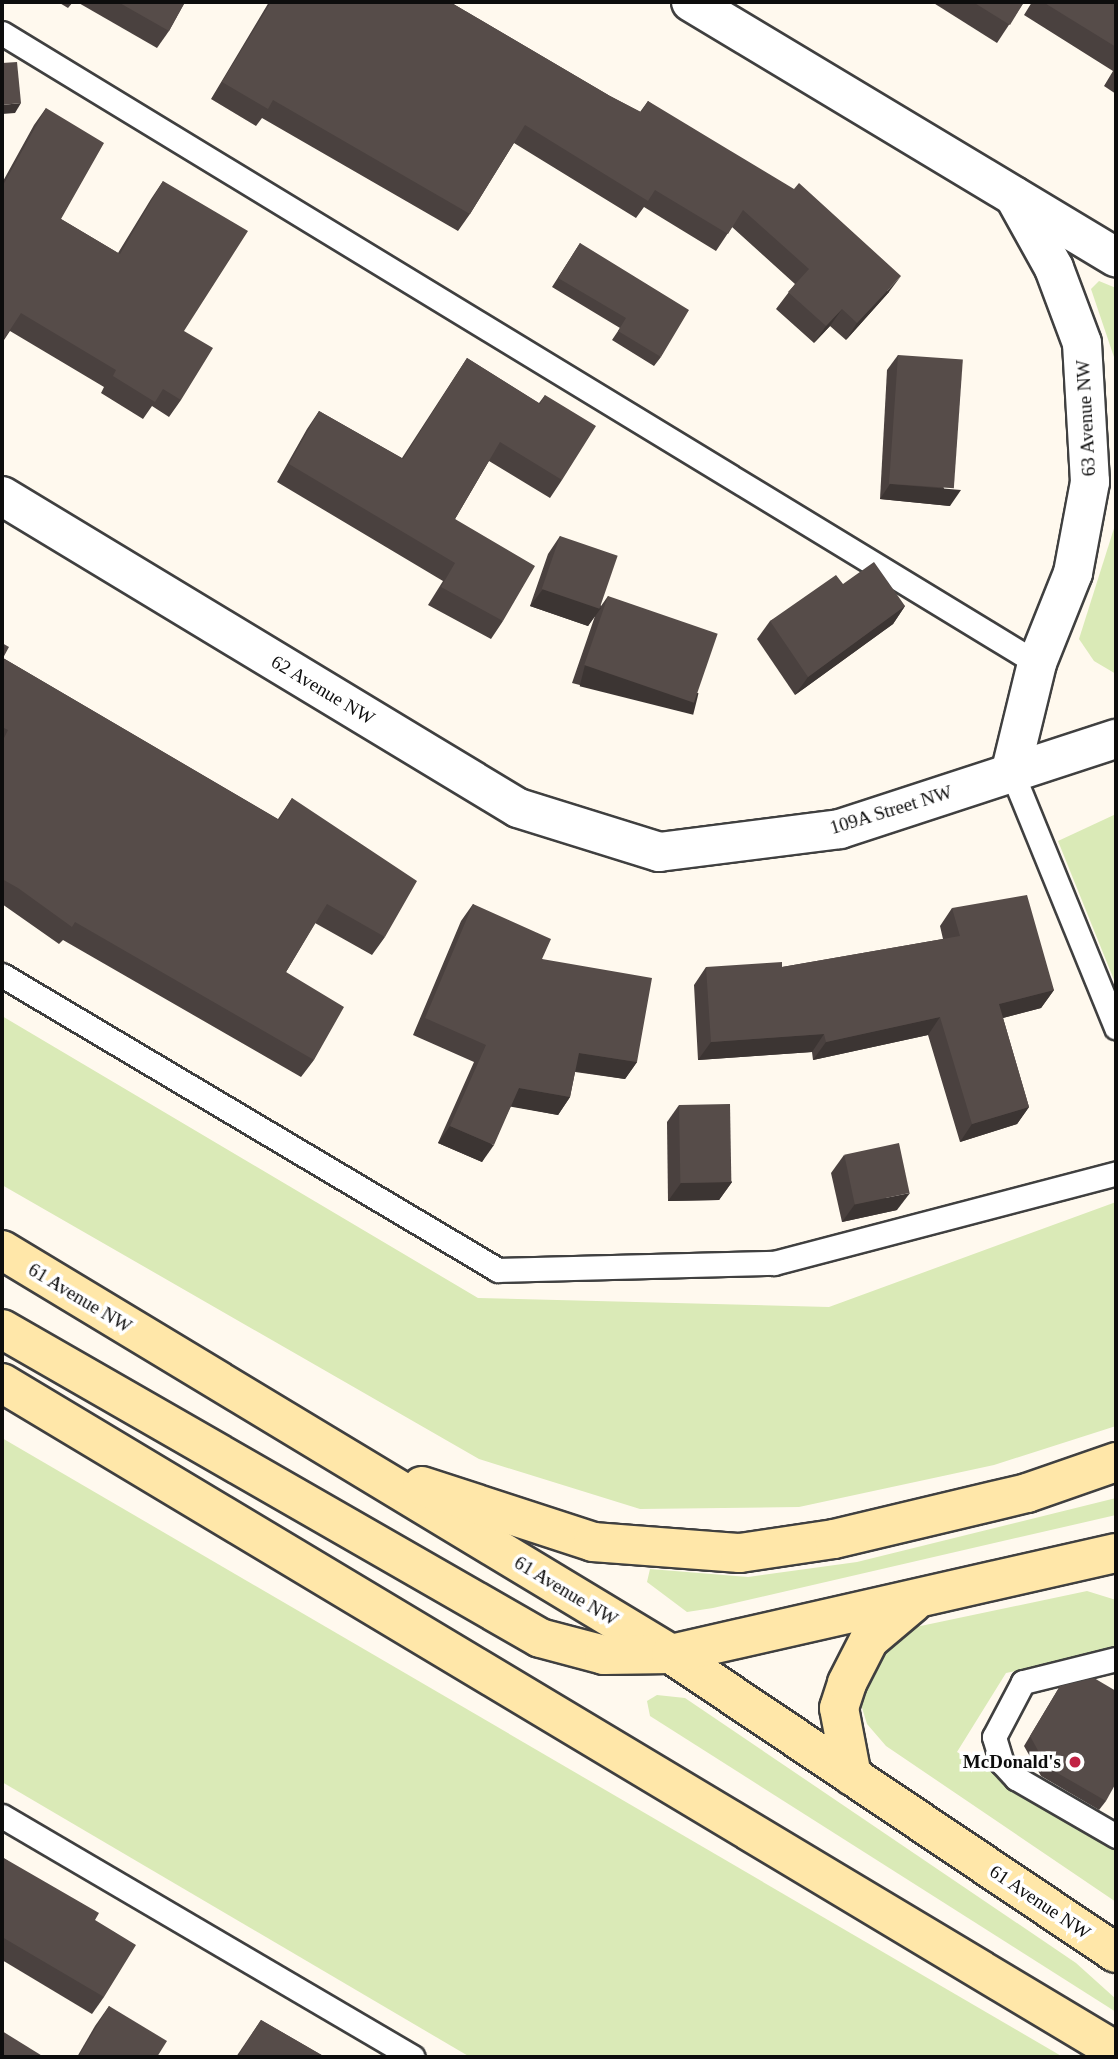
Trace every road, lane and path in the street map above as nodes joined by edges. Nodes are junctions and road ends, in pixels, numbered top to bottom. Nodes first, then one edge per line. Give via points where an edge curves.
1 (691, 2) edge
2 (2, 33) edge
3 (1014, 196) junction
4 (1116, 257) edge
5 (2, 496) edge
6 (1037, 663) junction
7 (1116, 739) edge
8 (1011, 770) junction
9 (659, 852) joint
10 (2, 975) edge
11 (1116, 1027) edge
12 (1116, 1173) edge
13 (2, 1250) edge
14 (2, 1329) edge
15 (2, 1382) edge
16 (347, 1461) junction
17 (1116, 1462) edge
18 (1116, 1553) edge
19 (920, 1598) junction
20 (671, 1654) junction
21 (1116, 1659) edge
22 (852, 1776) junction
23 (2, 1816) edge
24 (1116, 1836) edge
25 (1116, 1954) edge
26 (1116, 2051) edge
27 (413, 2057) edge

1 - 3 street, 63 Avenue NW
2 - 6 lane
3 - 4 street, 63 Avenue NW
3 - 6 street, 63 Avenue NW via 1054,268 1082,343 1090,482 1073,573
5 - 9 street, 62 Avenue NW via 518,808
6 - 8 street, 63 Avenue NW
7 - 8 street, 109A Street NW
8 - 9 street, 109A Street NW via 840,829
8 - 11 lane
10 - 12 lane via 498,1270 774,1263
13 - 16 main road, 61 Avenue NW
14 - 20 main road via 540,1638 604,1655
15 - 26 main road
16 - 17 main road via 593,1542 740,1553 834,1539 1014,1497
16 - 20 main road, 61 Avenue NW
18 - 19 main road
19 - 20 main road
19 - 22 main road via 869,1640 847,1683 839,1708
20 - 22 main road, 61 Avenue NW
21 - 24 lane via 1023,1682 994,1737 1002,1763 1016,1778
22 - 25 main road, 61 Avenue NW
23 - 27 lane

